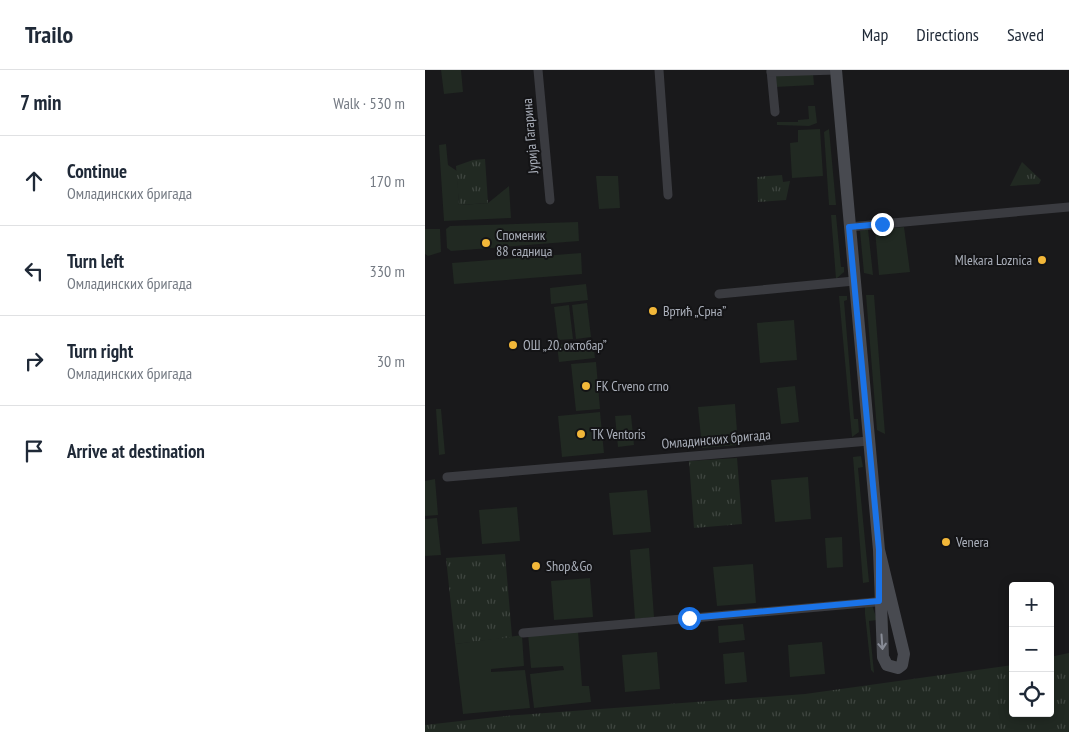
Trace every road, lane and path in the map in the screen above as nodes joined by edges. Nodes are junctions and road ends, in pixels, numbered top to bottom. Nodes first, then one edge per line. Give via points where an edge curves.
1 (538, 70) edge
2 (659, 70) edge
3 (836, 70) edge
4 (771, 71) edge
5 (775, 112) dead end
6 (668, 194) dead end
7 (550, 200) dead end
8 (1069, 207) edge
9 (849, 227) junction
10 (854, 282) junction
11 (719, 294) dead end
12 (869, 441) junction
13 (447, 478) dead end
14 (885, 601) joint
15 (523, 633) dead end

1 - 7 street, Јурија Гагарина
2 - 6 street
3 - 4 street
3 - 9 street
4 - 5 street
8 - 9 street
9 - 10 street
10 - 11 street
10 - 12 street
12 - 13 street, Омладинских бригада
12 - 14 street
14 - 15 street

